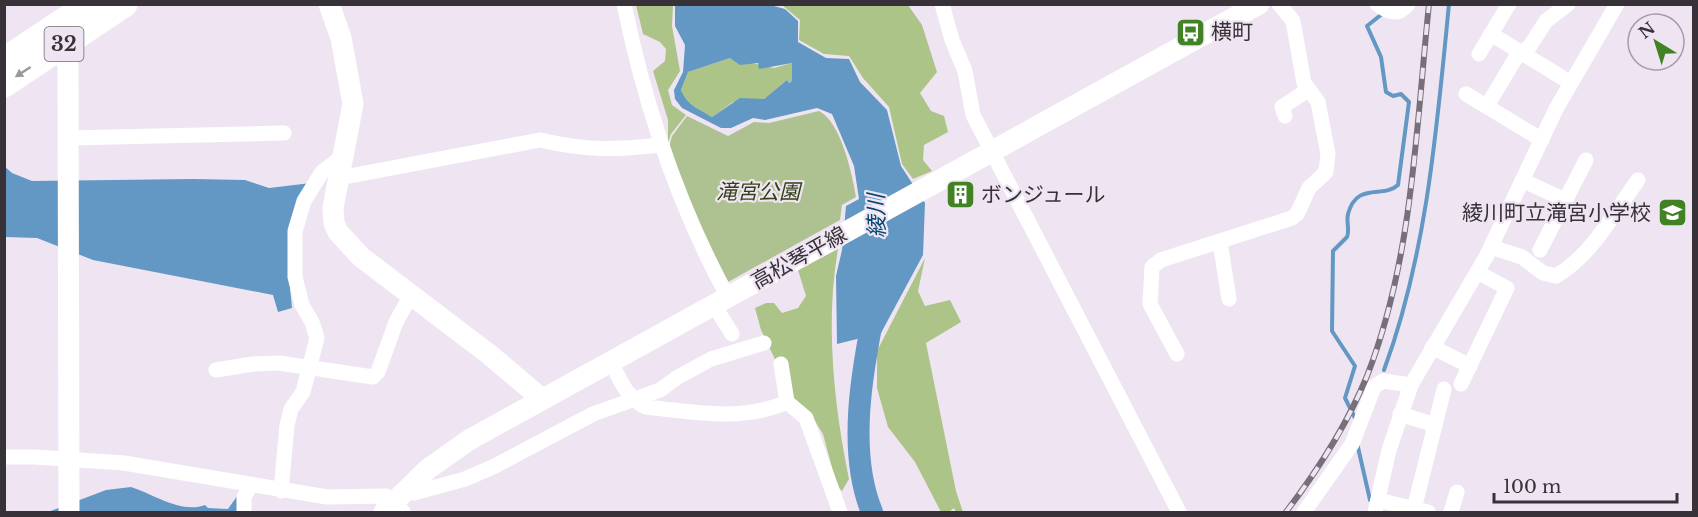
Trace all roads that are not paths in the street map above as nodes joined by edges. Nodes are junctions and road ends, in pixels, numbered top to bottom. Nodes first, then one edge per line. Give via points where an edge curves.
1 (90, 4) edge
2 (124, 4) edge
3 (329, 4) edge
4 (624, 4) edge
5 (942, 4) edge
6 (1259, 4) edge
7 (1279, 4) edge
8 (1377, 4) edge
9 (1408, 4) edge
10 (1617, 4) edge
11 (1509, 5) edge
12 (1562, 6) edge
13 (1491, 34) junction
14 (60, 36) junction
15 (1523, 52) junction
16 (1479, 54) dead end
17 (4, 62) edge
18 (1571, 83) junction
19 (4, 84) edge
20 (1308, 90) junction
21 (1466, 94) dead end
22 (1486, 106) junction
23 (1285, 116) dead end
24 (284, 133) dead end
25 (69, 138) junction
26 (1542, 140) junction
27 (661, 145) junction
28 (993, 151) junction
29 (343, 156) junction
30 (1586, 160) dead end
31 (339, 178) junction
32 (1638, 180) dead end
33 (1524, 181) junction
34 (1565, 200) junction
35 (1220, 242) junction
36 (1491, 247) junction
37 (1540, 250) dead end
38 (1478, 272) junction
39 (411, 295) junction
40 (1229, 299) dead end
41 (721, 301) junction
42 (732, 334) dead end
43 (764, 343) dead end
44 (1432, 347) junction
45 (1177, 354) dead end
46 (611, 362) junction
47 (782, 364) dead end
48 (1470, 366) junction
49 (310, 369) junction
50 (216, 370) dead end
51 (1461, 384) dead end
52 (1411, 385) junction
53 (1444, 389) dead end
54 (542, 399) junction
55 (631, 399) junction
56 (787, 402) junction
57 (1400, 414) junction
58 (1435, 425) junction
59 (4, 458) edge
60 (70, 459) junction
61 (251, 485) junction
62 (281, 491) junction
63 (1457, 492) dead end
64 (397, 504) edge
65 (1377, 506) edge
66 (1173, 511) edge
67 (1421, 511) edge
68 (69, 513) edge
69 (244, 513) edge
70 (840, 513) edge
71 (1304, 513) edge
72 (1451, 513) edge

1 - 14 highway, 32
2 - 14 highway, 32
3 - 29 street via 341,38 353,104
4 - 27 street
5 - 28 street via 965,71 973,115
6 - 28 street, 高松琴平線
7 - 20 street via 1293,21
8 - 9 street via 1392,13 1401,12
10 - 18 street
11 - 13 street
12 - 15 street
13 - 15 street
13 - 16 street
14 - 17 highway, 32
14 -> 19 highway, 32
14 - 25 street via 68,67
15 - 18 street
15 - 22 street
18 - 26 street
20 - 23 street via 1282,107
20 - 35 street via 1321,113 1328,154 1326,172 1309,188 1292,218
21 - 22 street
22 - 26 street
24 - 25 street
25 - 60 street
26 - 33 street
27 - 31 street via 573,149 540,140
27 - 41 street
28 - 41 street, 高松琴平線
28 - 66 street
29 - 31 street
29 - 49 street via 322,172 304,201 295,231 295,277 317,338
30 - 34 street
31 - 39 street via 332,215 338,232 361,257
32 - 36 street via 1574,264 1556,276 1543,273 1522,257
33 - 34 street
33 - 36 street
34 - 37 street
35 - 40 street
35 - 45 street via 1161,260 1152,267 1150,304
36 - 38 street
38 - 44 street
38 - 48 street via 1507,288
39 - 49 street via 373,377
39 - 54 street
41 - 42 street
41 - 46 street, 高松琴平線
43 - 55 street via 711,359 660,390
44 - 48 street
44 - 52 street
46 - 54 street, 高松琴平線
46 - 55 street
47 - 56 street
48 - 51 street
49 - 50 street via 279,363
49 - 62 street via 287,425
52 - 57 street
52 - 71 street via 1383,381 1374,387 1354,440
53 - 58 street
54 - 64 street, 高松琴平線 via 456,448
55 - 56 street via 646,406 707,414 771,409
55 - 64 street via 465,479 414,493
56 - 70 street via 806,418
57 - 58 street
57 - 65 street
58 - 67 street
59 - 60 street
60 - 61 street
60 - 68 street
61 - 62 street
61 - 69 street via 244,497
62 - 64 street via 327,497 386,496
63 - 72 street
65 - 67 street

